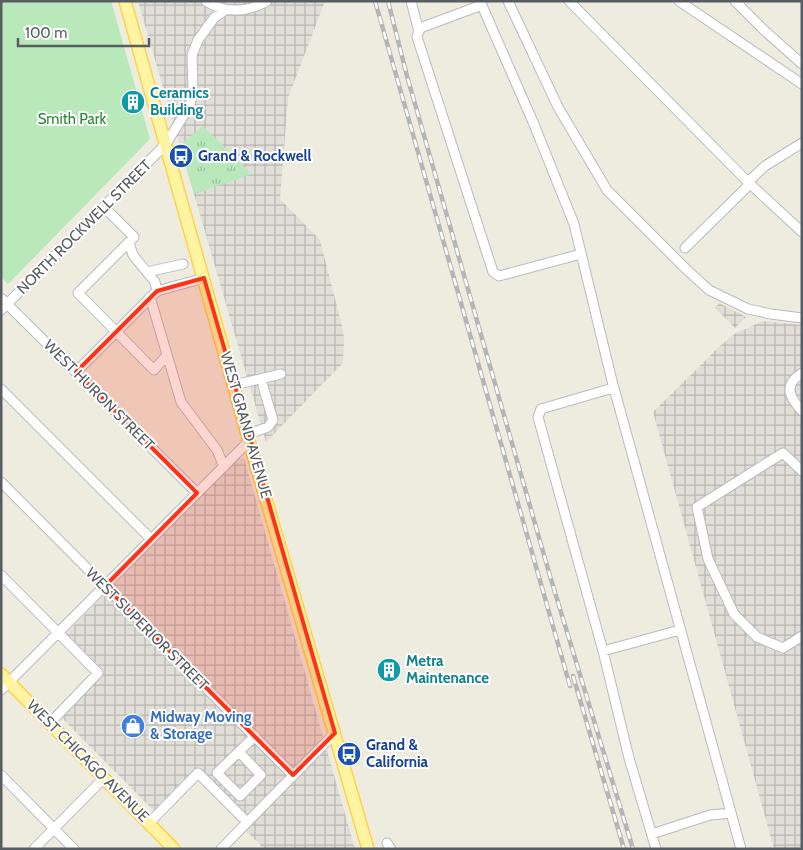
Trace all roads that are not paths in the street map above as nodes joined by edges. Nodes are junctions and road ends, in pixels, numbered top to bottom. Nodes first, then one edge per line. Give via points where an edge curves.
1 (125, 1) edge
2 (206, 1) edge
3 (267, 1) edge
4 (411, 1) edge
5 (508, 1) edge
6 (569, 1) edge
7 (679, 1) edge
8 (735, 1) edge
9 (481, 3) edge
10 (225, 10) junction
11 (419, 32) junction
12 (802, 64) edge
13 (802, 84) edge
14 (802, 143) edge
15 (166, 144) junction
16 (749, 183) junction
17 (104, 207) junction
18 (802, 232) edge
19 (129, 243) junction
20 (685, 248) dead end
21 (581, 254) junction
22 (183, 264) dead end
23 (147, 272) junction
24 (204, 278) junction
25 (154, 294) junction
26 (3, 304) edge
27 (802, 318) edge
28 (116, 331) junction
29 (167, 355) junction
30 (76, 372) junction
31 (802, 373) edge
32 (281, 374) dead end
33 (234, 385) junction
34 (263, 386) dead end
35 (613, 388) junction
36 (1, 389) edge
37 (802, 411) edge
38 (248, 438) junction
39 (224, 467) junction
40 (802, 471) edge
41 (1, 482) edge
42 (197, 493) junction
43 (151, 539) junction
44 (1, 575) edge
45 (105, 586) junction
46 (680, 630) junction
47 (58, 632) junction
48 (802, 636) edge
49 (603, 651) junction
50 (4, 682) edge
51 (50, 723) junction
52 (336, 733) junction
53 (255, 736) junction
54 (239, 752) junction
55 (293, 775) junction
56 (104, 778) junction
57 (3, 780) edge
58 (731, 813) junction
59 (247, 822) junction
60 (149, 823) junction
61 (54, 829) junction
62 (652, 834) junction
63 (34, 849) edge
64 (74, 849) edge
65 (174, 849) edge
66 (221, 849) edge
67 (368, 849) edge
68 (656, 849) edge
69 (741, 849) edge

1 - 15 main road, WEST GRAND AVENUE
2 - 10 street
3 - 10 street via 256,7
4 - 11 street
5 - 27 street via 558,106 607,190 709,290 748,309
6 - 16 street
7 - 13 street
8 - 12 street
9 - 11 street via 420,28
9 - 21 street via 571,216
10 - 15 street, NORTH ROCKWELL STREET via 214,18 198,40 192,55 190,105
11 - 21 street via 417,37 493,272 499,276
14 - 16 street via 765,166
15 - 17 street, NORTH ROCKWELL STREET
15 - 24 main road, WEST GRAND AVENUE
16 - 18 street
16 - 20 street
17 - 19 street via 134,237
17 - 26 street, NORTH ROCKWELL STREET
19 - 23 street via 133,255
19 - 28 street via 78,293
21 - 35 street
22 - 23 street
23 - 25 street via 154,282
24 - 25 street
24 - 33 main road, WEST GRAND AVENUE
25 - 28 street
25 - 29 street
26 - 30 street, WEST HURON STREET
28 - 29 street via 154,370
28 - 30 street
29 - 39 street via 181,402 217,450
30 - 42 street, WEST HURON STREET
31 - 37 street via 789,387 791,398
32 - 33 street
33 - 38 main road, WEST GRAND AVENUE
34 - 38 street via 273,420 268,427
35 - 46 street
35 - 49 street via 541,410 538,417
36 - 43 street
38 - 39 street
38 - 52 main road, WEST GRAND AVENUE
39 - 42 street
40 - 48 street via 783,453 697,507 708,559 734,614 756,637 783,648
41 - 45 street, WEST SUPERIOR STREET
42 - 43 street
43 - 45 street
44 - 47 street
45 - 47 street
45 - 53 street, WEST SUPERIOR STREET
46 - 49 street
46 - 58 street
47 - 50 street
47 - 51 street via 98,673
49 - 62 street via 629,758
50 - 51 main road, WEST CHICAGO AVENUE
51 - 56 main road, WEST CHICAGO AVENUE
52 - 55 street
52 - 67 main road, WEST GRAND AVENUE
53 - 54 street
53 - 55 street, WEST SUPERIOR STREET
54 - 54 street via 217,773 240,796 261,775
55 - 59 street
56 - 60 main road, WEST CHICAGO AVENUE
56 - 61 street
57 - 61 street
58 - 62 street via 710,815
58 - 69 street
59 - 60 street via 198,773
59 - 66 street
60 - 65 main road, WEST CHICAGO AVENUE
61 - 63 street
61 - 64 street
62 - 68 street

